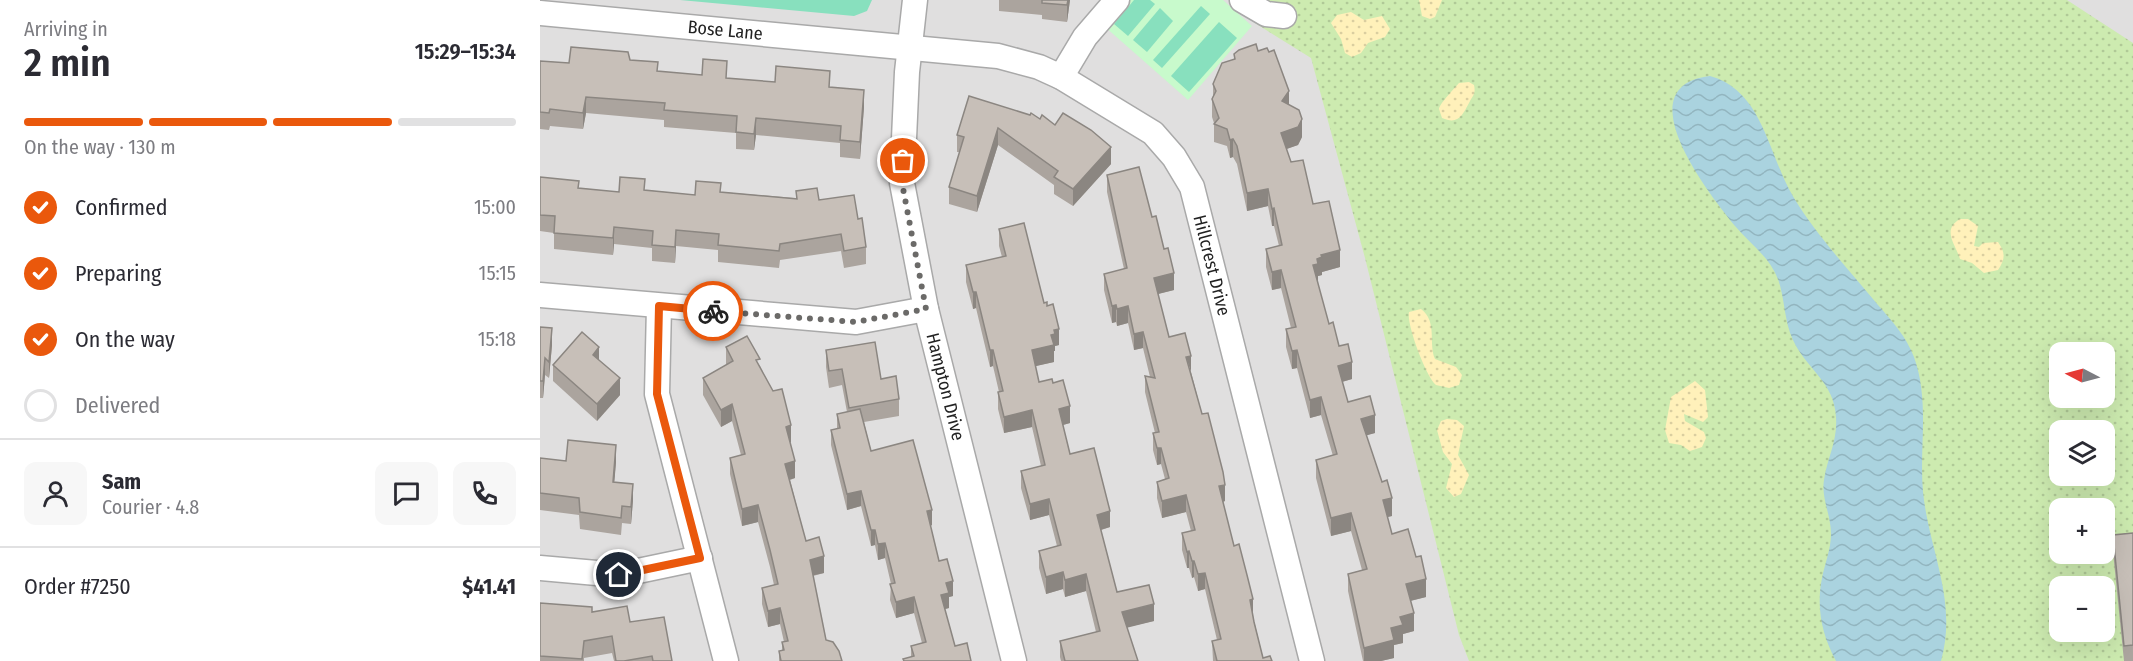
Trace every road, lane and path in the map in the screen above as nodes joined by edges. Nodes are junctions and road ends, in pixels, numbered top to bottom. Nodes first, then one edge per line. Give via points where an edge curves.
1 (915, 0) edge
2 (1117, 0) edge
3 (1242, 0) edge
4 (598, 9) edge
5 (540, 13) edge
6 (1284, 16) dead end
7 (910, 49) junction
8 (1061, 77) junction
9 (540, 296) edge
10 (659, 306) junction
11 (926, 309) junction
12 (700, 558) junction
13 (540, 568) edge
14 (726, 661) edge
15 (1014, 661) edge
16 (1312, 661) edge

1 - 7 street, Hampton Drive
2 - 8 street via 1084,37
3 - 6 street via 1266,14
4 - 5 street, Bose Lane
4 - 7 street, Bose Lane
7 - 8 street, Hillcrest Drive via 998,56
7 - 11 street, Hampton Drive via 902,183
8 - 16 street, Hillcrest Drive via 1153,134 1174,157 1192,187
9 - 10 street
10 - 11 street via 856,322
10 - 12 street via 657,394
11 - 15 street, Hampton Drive
12 - 13 street via 619,575
12 - 14 street

